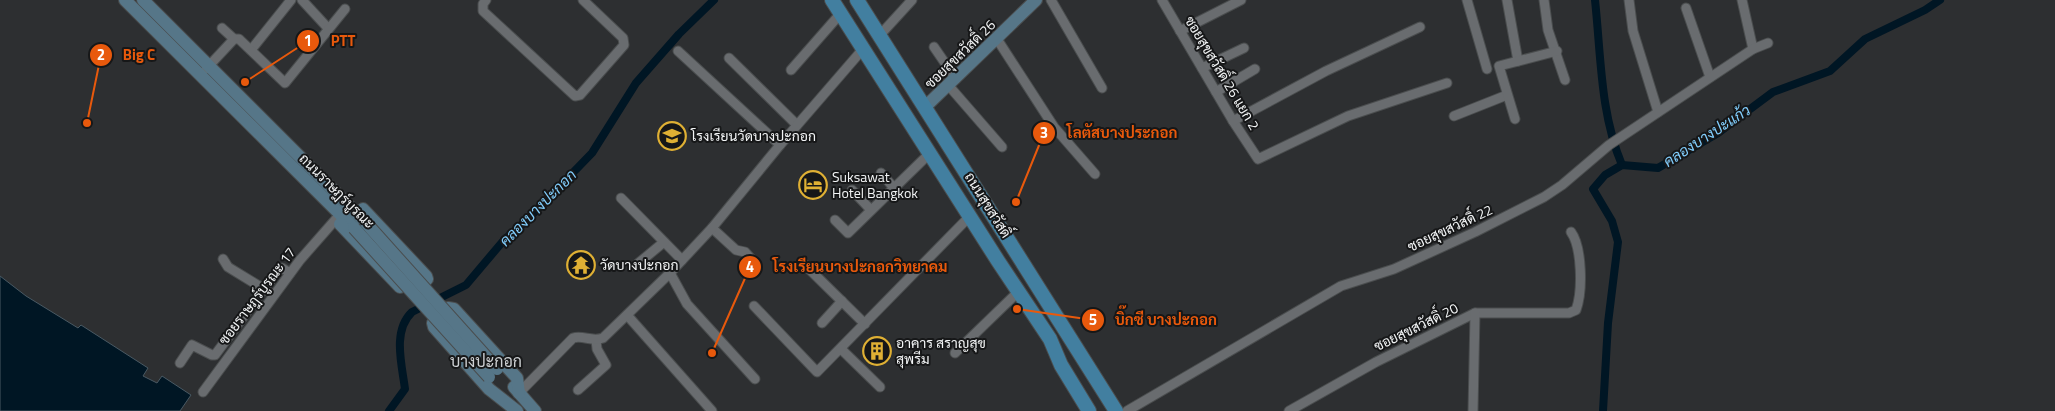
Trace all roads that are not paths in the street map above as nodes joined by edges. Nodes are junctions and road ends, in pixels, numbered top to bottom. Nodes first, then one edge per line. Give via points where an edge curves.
1 (125, 0) edge
2 (144, 0) edge
3 (291, 0) edge
4 (302, 0) edge
5 (486, 0) edge
6 (583, 0) edge
7 (832, 0) edge
8 (857, 0) edge
9 (912, 0) edge
10 (1036, 0) edge
11 (1051, 0) edge
12 (1162, 0) edge
13 (1241, 0) edge
14 (1467, 0) edge
15 (1507, 0) edge
16 (1544, 0) edge
17 (1629, 0) edge
18 (1742, 0) edge
19 (1686, 8) dead end
20 (345, 9) dead end
21 (841, 14) junction
22 (326, 26) dead end
23 (1420, 27) dead end
24 (222, 28) dead end
25 (1180, 31) junction
26 (880, 35) junction
27 (234, 39) junction
28 (997, 39) junction
29 (1768, 43) dead end
30 (934, 47) dead end
31 (1244, 48) dead end
32 (863, 49) junction
33 (1753, 49) junction
34 (250, 50) junction
35 (678, 51) dead end
36 (1557, 51) junction
37 (730, 58) dead end
38 (1518, 61) junction
39 (1202, 68) junction
40 (1255, 69) dead end
41 (1487, 69) dead end
42 (205, 70) junction
43 (791, 70) dead end
44 (1710, 77) junction
45 (1565, 80) dead end
46 (953, 83) junction
47 (1447, 83) dead end
48 (1102, 88) dead end
49 (1216, 92) junction
50 (1507, 95) junction
51 (925, 107) junction
52 (1658, 112) junction
53 (1454, 116) dead end
54 (1515, 119) dead end
55 (1233, 122) junction
56 (797, 126) junction
57 (780, 145) junction
58 (1002, 148) dead end
59 (930, 153) junction
60 (314, 171) junction
61 (881, 173) dead end
62 (1095, 174) dead end
63 (894, 188) junction
64 (852, 190) dead end
65 (325, 198) junction
66 (621, 198) dead end
67 (871, 210) junction
68 (970, 216) junction
69 (336, 220) junction
70 (835, 220) dead end
71 (360, 225) junction
72 (712, 228) junction
73 (1570, 232) dead end
74 (664, 242) junction
75 (223, 259) dead end
76 (682, 260) junction
77 (753, 261) dead end
78 (804, 264) dead end
79 (635, 266) dead end
80 (290, 273) junction
81 (670, 273) junction
82 (264, 289) junction
83 (1018, 292) junction
84 (842, 301) junction
85 (754, 306) dead end
86 (1475, 313) junction
87 (627, 315) junction
88 (822, 323) dead end
89 (865, 324) junction
90 (596, 340) junction
91 (1054, 346) junction
92 (841, 348) junction
93 (956, 353) dead end
94 (180, 364) dead end
95 (493, 373) junction
96 (755, 379) dead end
97 (880, 387) dead end
98 (578, 390) dead end
99 (203, 392) dead end
100 (519, 393) junction
101 (518, 411) edge
102 (535, 411) edge
103 (712, 411) edge
104 (1090, 411) edge
105 (1099, 411) edge
106 (1116, 411) edge
107 (1127, 411) edge
108 (1289, 411) edge
109 (1473, 411) edge

1 - 42 main road, ถนนราษฎร์บูรณะ
2 - 42 main road, ถนนราษฎร์บูรณะ
3 - 34 street
4 - 22 street
5 - 6 street via 483,11 575,96 580,95 625,42
7 - 21 main road, ถนนสุขสวัสดิ์
8 - 26 main road, ถนนสุขสวัสดิ์
9 - 26 street
10 - 28 main road, ซอยสุขสวัสดิ์ 26
11 - 48 street
12 - 25 street, ซอยสุขสวัสดิ์ 26 แยก 2
13 - 25 street
14 - 41 street
15 - 38 street
16 - 36 street via 1548,30
17 - 52 street via 1633,31
18 - 33 street
19 - 44 street
20 - 34 street via 285,83
21 - 32 main road, ถนนสุขสวัสดิ์
21 - 43 street
23 - 55 street via 1326,71
24 - 27 street
25 - 39 street, ซอยสุขสวัสดิ์ 26 แยก 2
26 - 51 main road, ถนนสุขสวัสดิ์
27 - 34 street via 239,39
27 - 42 street
28 - 46 main road, ซอยสุขสวัสดิ์ 26
28 - 62 street via 1054,127
29 - 33 street, ซอยสุขสวัสดิ์ 22
30 - 46 street
31 - 39 street
32 - 56 street
32 - 59 main road, ถนนสุขสวัสดิ์
33 - 44 street, ซอยสุขสวัสดิ์ 22
35 - 57 street
36 - 38 street
36 - 45 street
37 - 56 street
38 - 50 street via 1500,66
39 - 49 street, ซอยสุขสวัสดิ์ 26 แยก 2
40 - 49 street
42 - 60 main road, ถนนราษฎร์บูรณะ
42 - 65 main road, ถนนราษฎร์บูรณะ
44 - 52 street, ซอยสุขสวัสดิ์ 22
46 - 51 main road, ซอยสุขสวัสดิ์ 26
46 - 58 street
47 - 55 street, ซอยสุขสวัสดิ์ 26 แยก 2 via 1348,116 1258,159
49 - 55 street, ซอยสุขสวัสดิ์ 26 แยก 2
50 - 53 street
50 - 54 street
51 - 106 main road, ถนนสุขสวัสดิ์
52 - 107 street, ซอยสุขสวัสดิ์ 22 via 1544,197 1394,269 1341,286
56 - 57 street
57 - 72 street
59 - 63 street
59 - 68 main road, ถนนสุขสวัสดิ์
60 - 69 main road via 358,204 428,279 411,297 408,296
60 - 71 main road, ถนนราษฎร์บูรณะ
61 - 63 street
63 - 67 street
64 - 67 street
65 - 69 main road
65 - 71 main road, ถนนราษฎร์บูรณะ
66 - 74 street
67 - 70 street via 848,233
68 - 83 main road, ถนนสุขสวัสดิ์
68 - 89 street
69 - 80 street, ซอยราษฎร์บูรณะ 17
71 - 95 main road, ถนนราษฎร์บูรณะ, bridge
72 - 76 street
72 - 77 street
73 - 86 street, ซอยสุขสวัสดิ์ 20 via 1577,240 1580,260 1580,301 1576,310 1569,313
74 - 76 street
74 - 79 street
75 - 82 street via 228,267
76 - 81 street
78 - 84 street
80 - 82 street via 282,268 278,270
80 - 99 street, ซอยราษฎร์บูรณะ 17
81 - 87 street
81 - 96 street via 687,304
82 - 94 street via 215,355 192,345
83 - 91 main road, ถนนสุขสวัสดิ์
83 - 93 street
84 - 88 street
84 - 89 street
85 - 92 street via 818,372
86 - 108 street, ซอยสุขสวัสดิ์ 20 via 1376,362
86 - 109 street
87 - 90 street via 603,338
87 - 103 street
89 - 92 street
90 - 98 street via 606,365
90 - 100 street via 573,338
91 - 104 main road, ถนนสุขสวัสดิ์ via 1061,365
91 - 105 main road
92 - 97 street via 852,363
95 - 100 main road, ถนนราษฎร์บูรณะ
95 - 101 main road, ถนนราษฎร์บูรณะ
100 - 101 main road via 517,378 454,309 448,308 433,323 489,389
100 - 102 main road, ถนนราษฎร์บูรณะ

